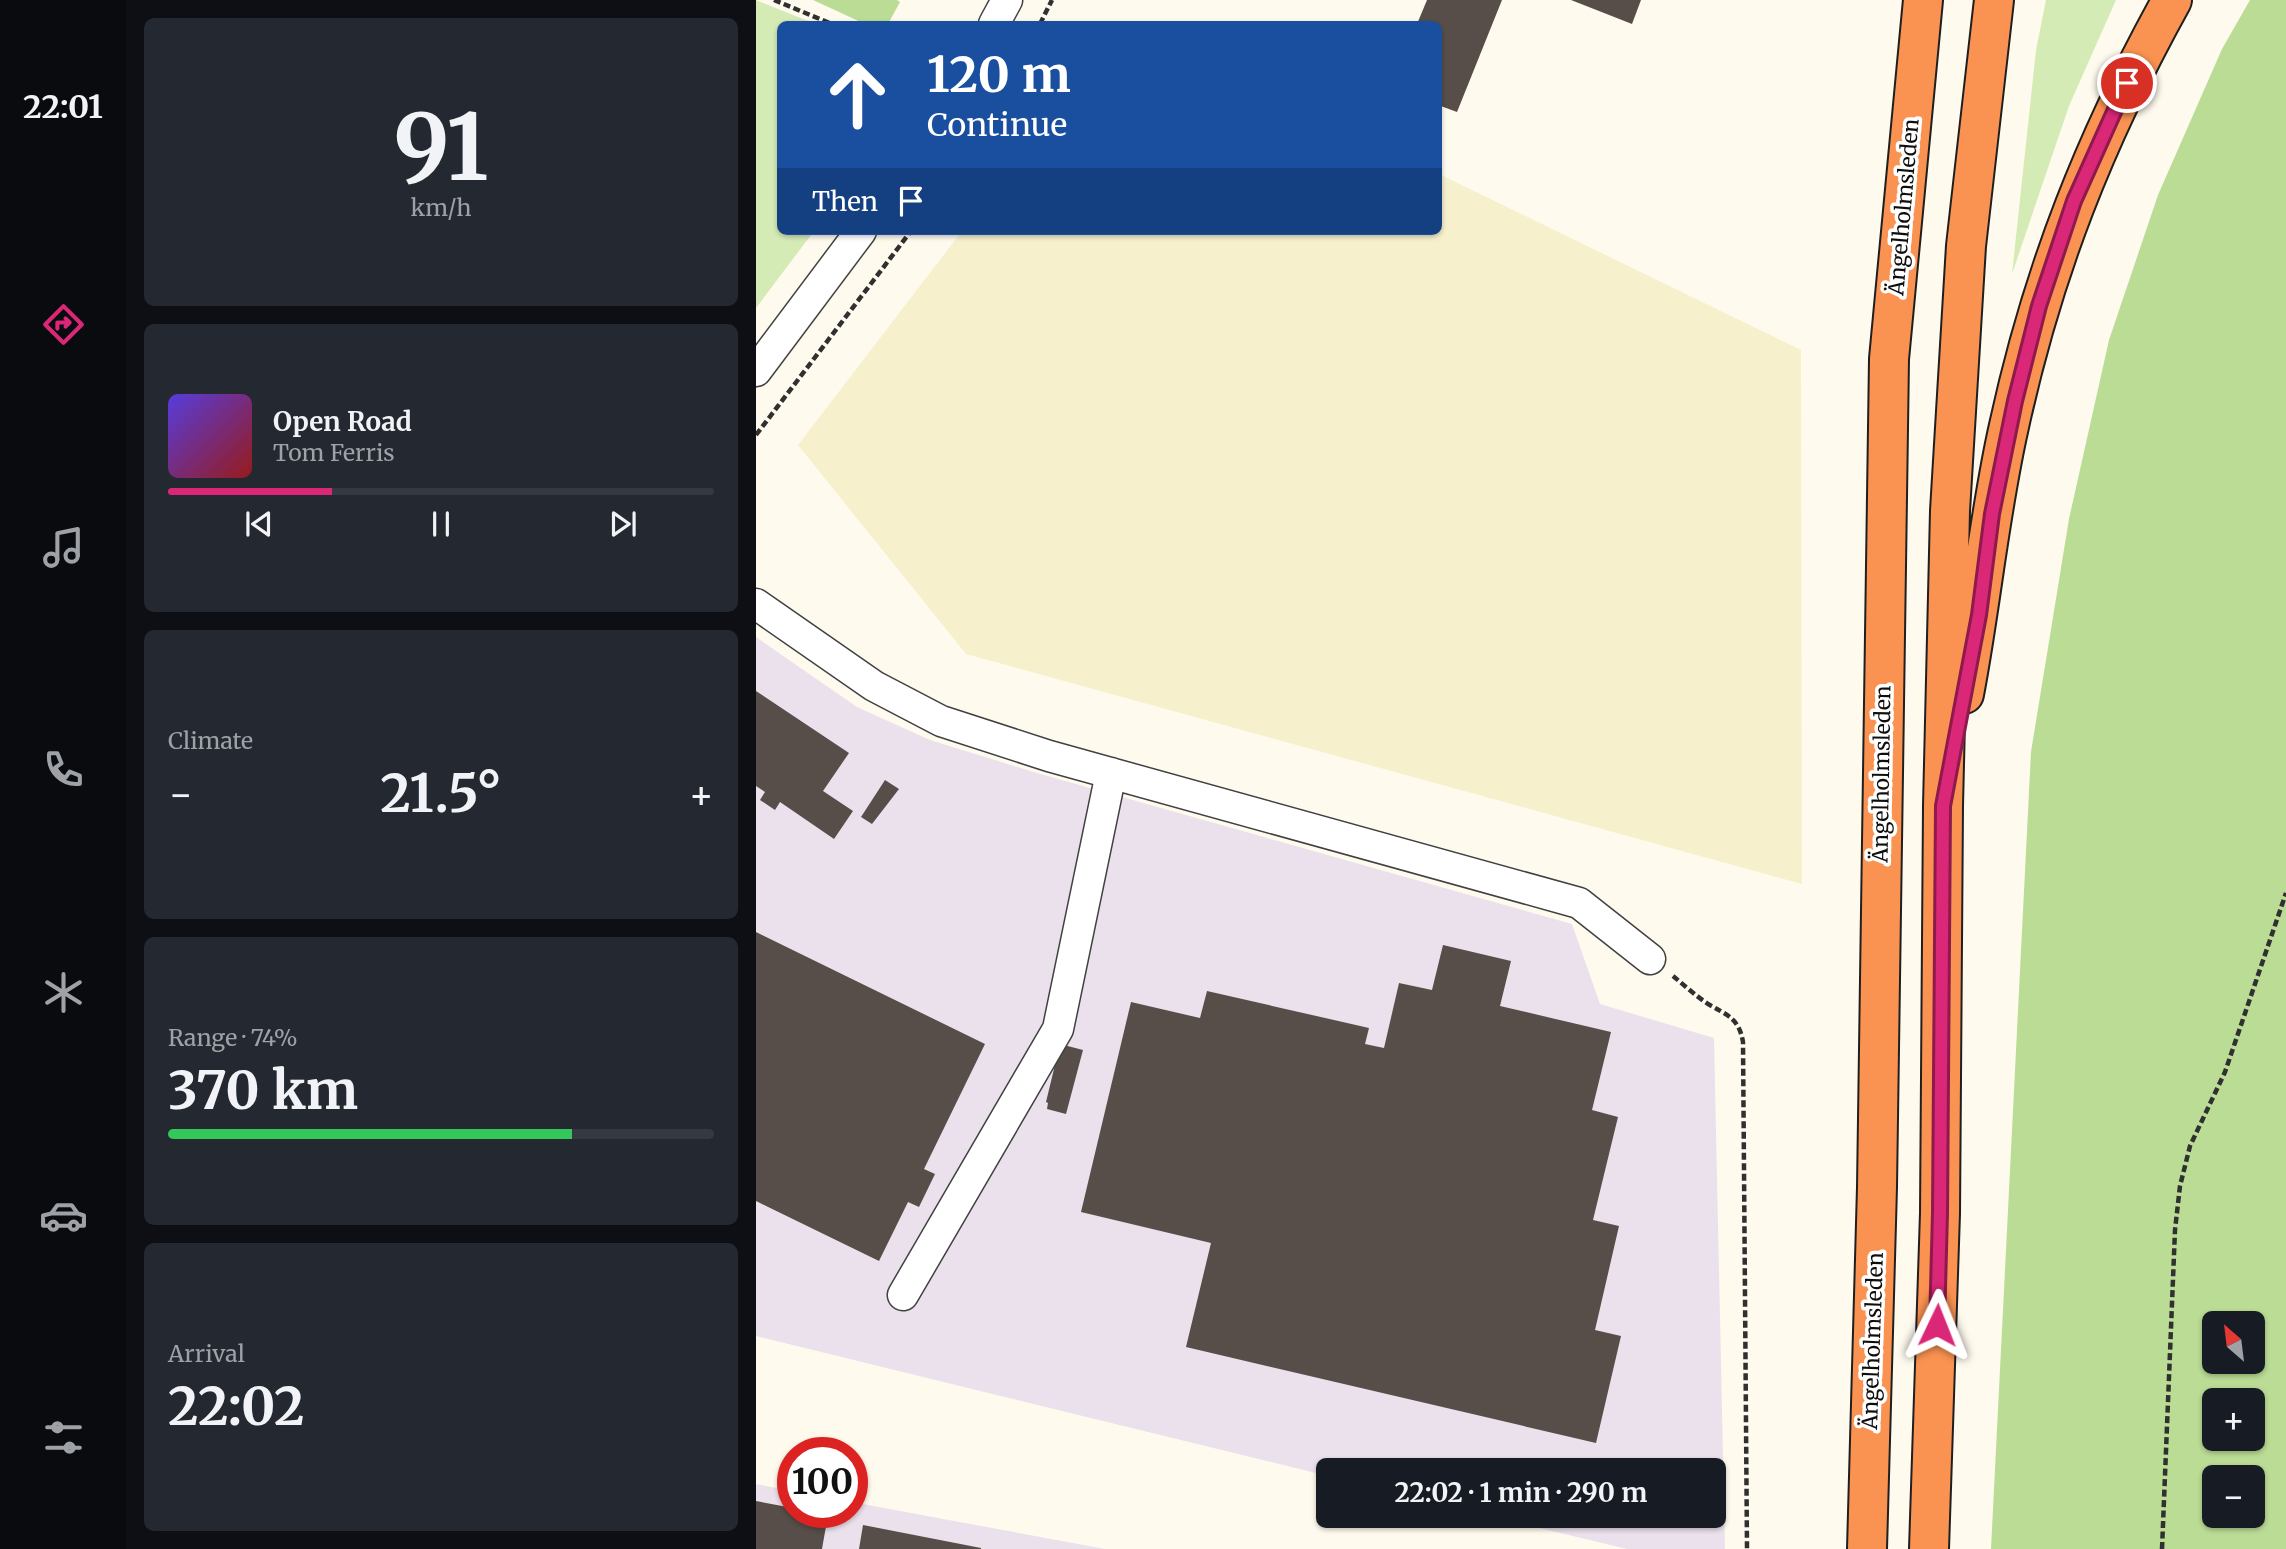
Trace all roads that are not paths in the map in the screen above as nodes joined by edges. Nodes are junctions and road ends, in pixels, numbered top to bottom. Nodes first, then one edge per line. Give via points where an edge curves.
1 (1007, 0) edge
2 (1923, 0) edge
3 (1994, 0) edge
4 (2172, 0) edge
5 (996, 21) edge
6 (858, 235) edge
7 (756, 371) edge
8 (756, 604) edge
9 (1111, 773) junction
10 (1943, 806) junction
11 (1650, 959) road end
12 (903, 1295) dead end
13 (1867, 1549) edge
14 (1929, 1549) edge

1 - 5 street
2 - 13 highway, Ängelholmsleden via 1889,359
3 - 10 highway via 1966,246 1950,511
4 - 10 highway via 2105,128 2074,201 2039,306 2004,451
6 - 7 street
8 - 9 street via 874,686 941,721
9 - 11 street via 1579,903
9 - 12 street via 1058,1029
10 - 14 highway via 1940,1213

